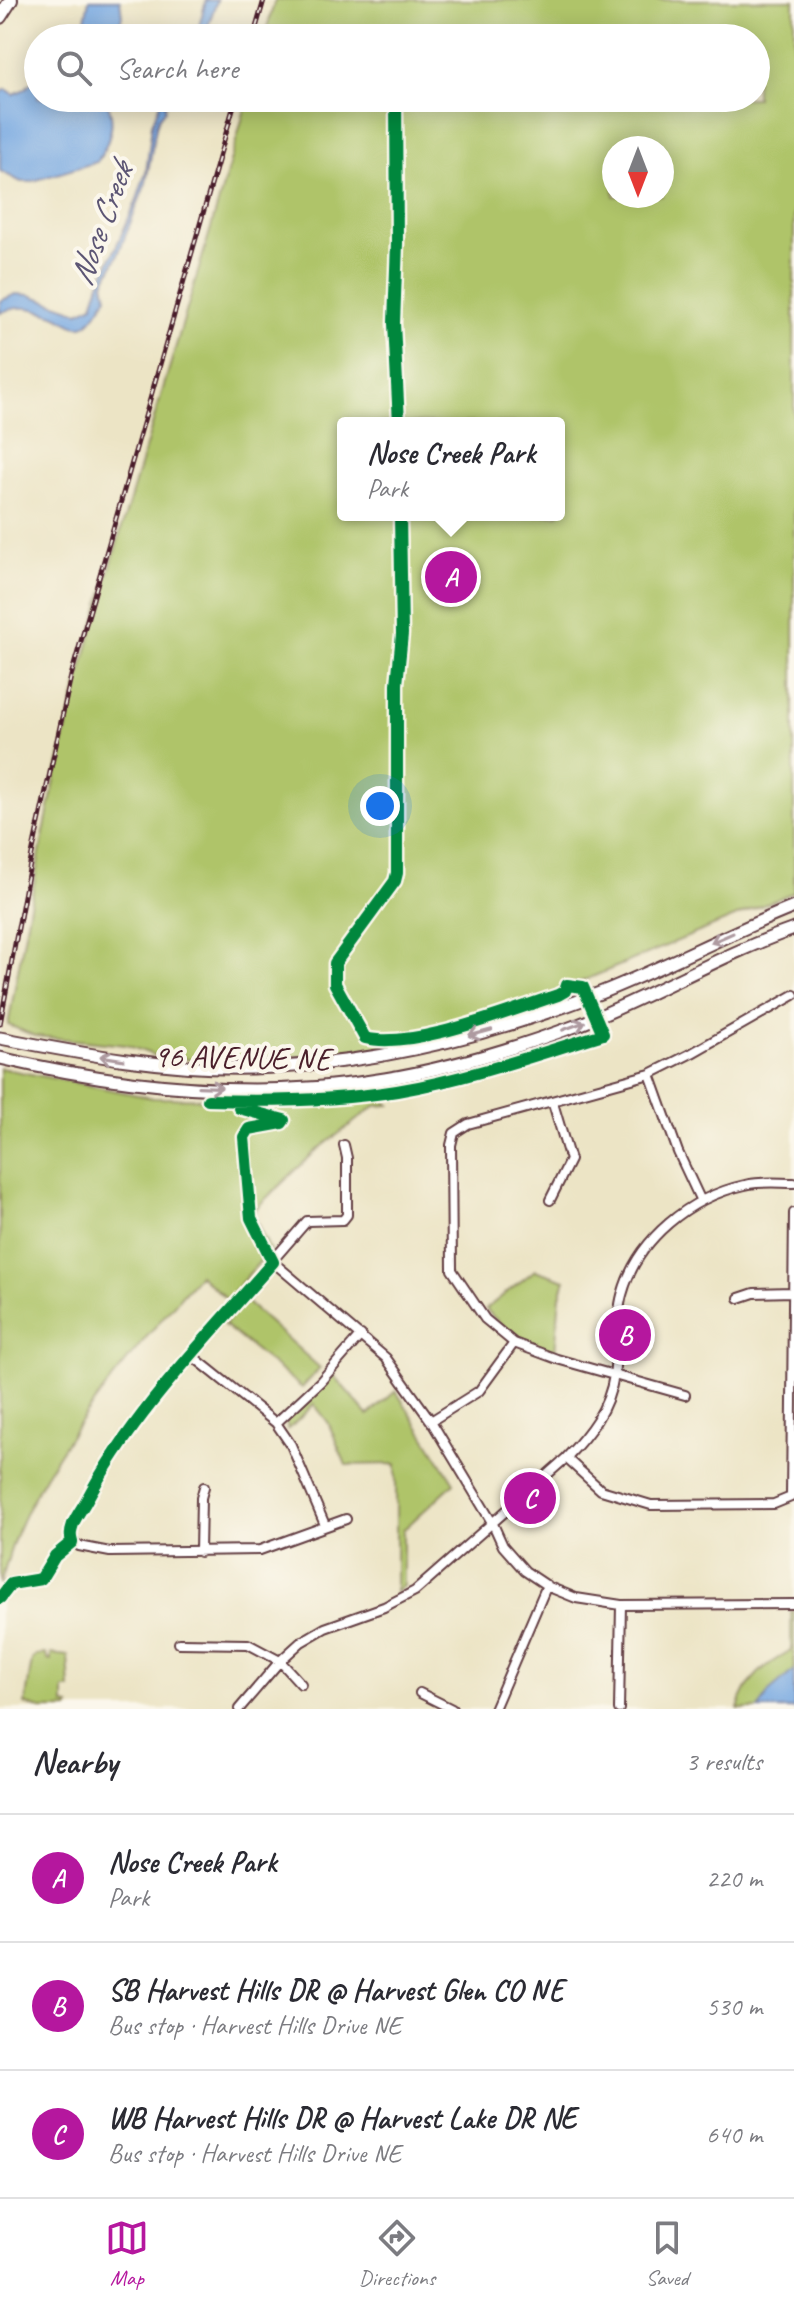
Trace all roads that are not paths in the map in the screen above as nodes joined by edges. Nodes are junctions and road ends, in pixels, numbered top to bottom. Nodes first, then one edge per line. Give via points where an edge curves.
1 (11, 0) edge
2 (0, 17) edge
3 (794, 907) edge
4 (794, 929) edge
5 (602, 992) junction
6 (794, 995) edge
7 (611, 1011) junction
8 (0, 1038) edge
9 (0, 1058) edge
10 (650, 1074) junction
11 (553, 1103) junction
12 (344, 1145) dead end
13 (794, 1183) edge
14 (700, 1199) junction
15 (550, 1200) dead end
16 (794, 1213) edge
17 (273, 1262) junction
18 (792, 1292) edge
19 (739, 1298) dead end
20 (361, 1335) junction
21 (514, 1343) junction
22 (190, 1354) junction
23 (614, 1375) junction
24 (685, 1395) dead end
25 (431, 1421) junction
26 (276, 1423) junction
27 (566, 1458) junction
28 (204, 1487) dead end
29 (346, 1519) dead end
30 (493, 1524) junction
31 (325, 1525) junction
32 (200, 1552) junction
33 (547, 1585) junction
34 (794, 1604) edge
35 (621, 1605) junction
36 (179, 1643) dead end
37 (280, 1661) junction
38 (301, 1684) dead end
39 (420, 1693) dead end
40 (239, 1709) edge
41 (452, 1709) edge
42 (494, 1709) edge
43 (619, 1709) edge

1 - 2 highway
3 -> 5 main road, 96 AVENUE NE
4 - 7 main road, 96 AVENUE NE
5 - 7 main road
5 -> 8 main road, 96 AVENUE NE via 430,1047 284,1067 181,1066
6 - 10 street
9 -> 7 main road, 96 AVENUE NE via 180,1086 348,1084 503,1050
10 - 11 street
10 - 14 street
11 - 15 street via 570,1160
11 - 21 street via 468,1124 454,1133 451,1145 452,1270 485,1319
12 - 17 street via 347,1215 343,1220 307,1221
13 - 14 street via 746,1184
14 - 23 street via 663,1229 635,1263 622,1295
16 - 18 street
17 - 20 street
17 - 22 street
18 - 19 street
18 - 27 street via 791,1497 774,1504 651,1505 601,1490
20 - 25 street via 386,1358
20 - 26 street
21 - 23 street
21 - 25 street via 479,1391
22 - 26 street
22 - 32 street via 100,1474 70,1538 79,1546 110,1552
23 - 24 street
23 - 27 street via 599,1420
25 - 30 street
26 - 31 street
27 - 30 street
28 - 32 street
29 - 31 street
30 - 33 street via 503,1546 525,1571
30 - 37 street via 415,1591 325,1628
31 - 32 street via 260,1550
33 - 35 street via 576,1598
33 - 42 street
34 - 35 street
35 - 43 street
36 - 37 street via 248,1644
37 - 38 street
37 - 40 street
39 - 41 street

